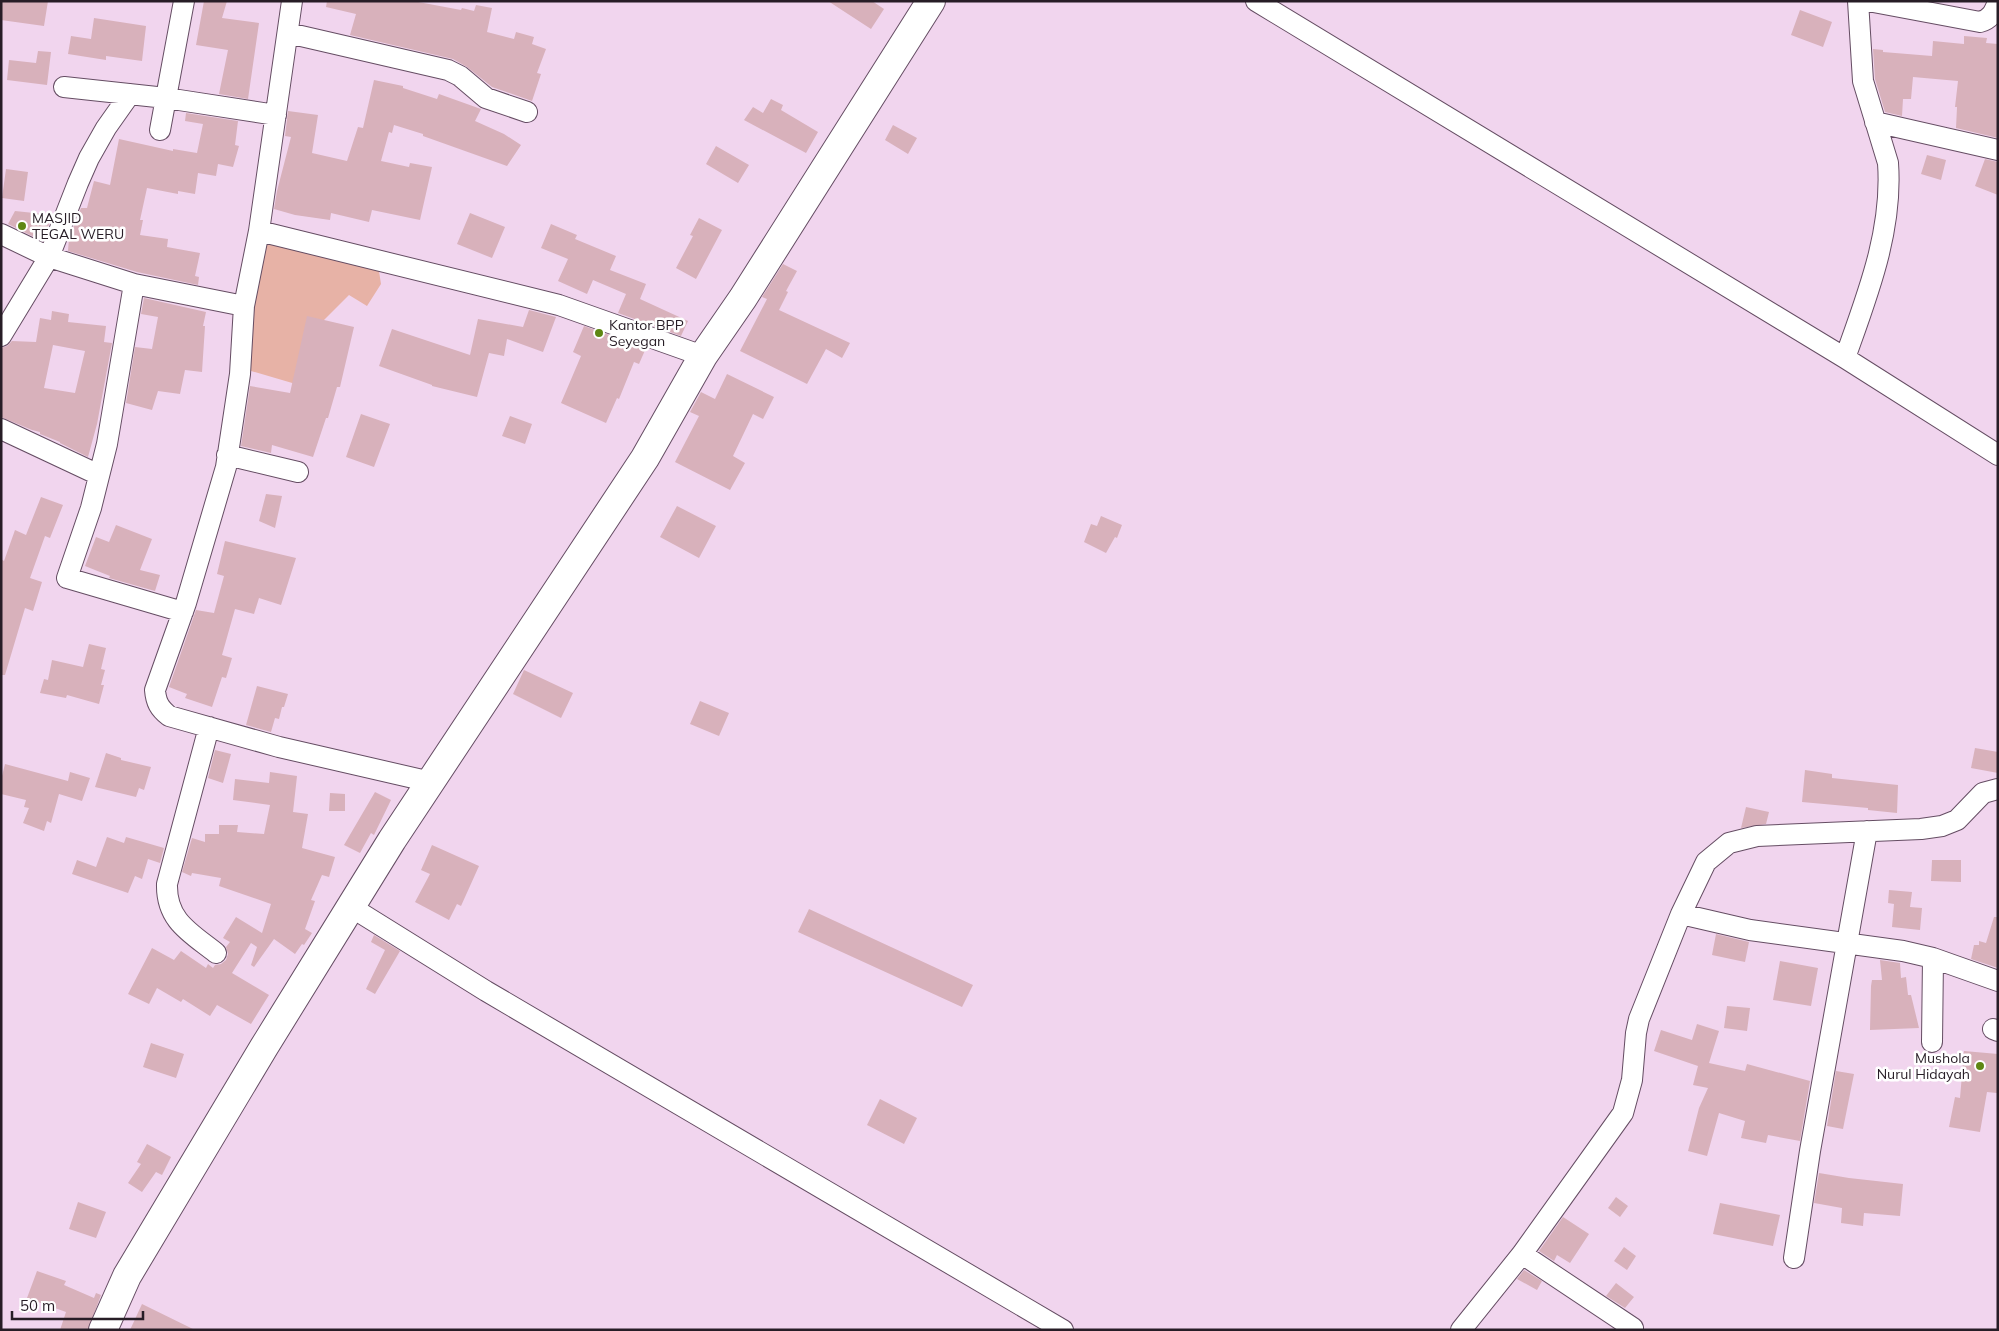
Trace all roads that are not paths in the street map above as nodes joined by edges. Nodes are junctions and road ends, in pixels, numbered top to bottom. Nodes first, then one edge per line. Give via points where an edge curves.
1 (184, 1) edge
2 (292, 1) edge
3 (931, 1) edge
4 (1256, 1) edge
5 (1858, 1) edge
6 (1868, 1) edge
7 (1998, 2) edge
8 (288, 33) junction
9 (64, 87) dead end
10 (130, 94) junction
11 (166, 98) junction
12 (527, 112) dead end
13 (276, 115) junction
14 (1875, 122) junction
15 (160, 130) dead end
16 (1998, 150) edge
17 (259, 231) junction
18 (1, 234) edge
19 (49, 257) junction
20 (134, 284) junction
21 (244, 306) junction
22 (1, 336) edge
23 (703, 356) junction
24 (1844, 358) junction
25 (1, 429) edge
26 (227, 455) junction
27 (1998, 455) edge
28 (298, 472) dead end
29 (99, 475) junction
30 (182, 612) junction
31 (209, 727) junction
32 (431, 782) junction
33 (1998, 789) edge
34 (1867, 832) junction
35 (351, 907) junction
36 (1681, 914) junction
37 (1847, 943) junction
38 (216, 953) dead end
39 (1933, 958) junction
40 (1998, 981) edge
41 (1932, 1042) dead end
42 (1522, 1254) junction
43 (1794, 1258) dead end
44 (1633, 1328) edge
45 (103, 1330) edge
46 (1063, 1330) edge
47 (1460, 1330) edge

1 - 11 street
2 - 8 street
3 - 23 main road
4 - 24 street
5 - 14 street via 1863,81
6 - 7 street via 1980,22 1993,14
8 - 12 street via 448,70 486,98
8 - 13 street
9 - 10 street
10 - 11 street
10 - 19 street via 89,158
11 - 13 street
11 - 15 street
13 - 17 street
14 - 16 street
14 - 24 street via 1888,163 1883,231 1871,285
17 - 21 street
17 - 23 street via 560,304
18 - 19 street
19 - 20 street
19 - 22 street
20 - 21 street
20 - 29 street
21 - 26 street via 240,374
23 - 32 main road via 645,458
24 - 27 street
25 - 29 street
26 - 28 street
26 - 30 street
29 - 30 street via 67,578
30 - 31 street via 155,690 156,700 160,709 169,716
31 - 32 street via 279,747
31 - 38 street via 167,884 167,897 171,911 181,925
32 - 35 main road
33 - 34 street via 1983,793 1957,820 1942,826
34 - 36 street via 1757,836 1729,843 1706,862
34 - 37 street
35 - 45 main road via 127,1276
35 - 46 street via 486,991
36 - 37 street via 1750,930
36 - 42 street via 1639,1019 1632,1080 1622,1113
37 - 39 street
37 - 43 street
39 - 40 street
39 - 41 street
42 - 44 street
42 - 47 street

